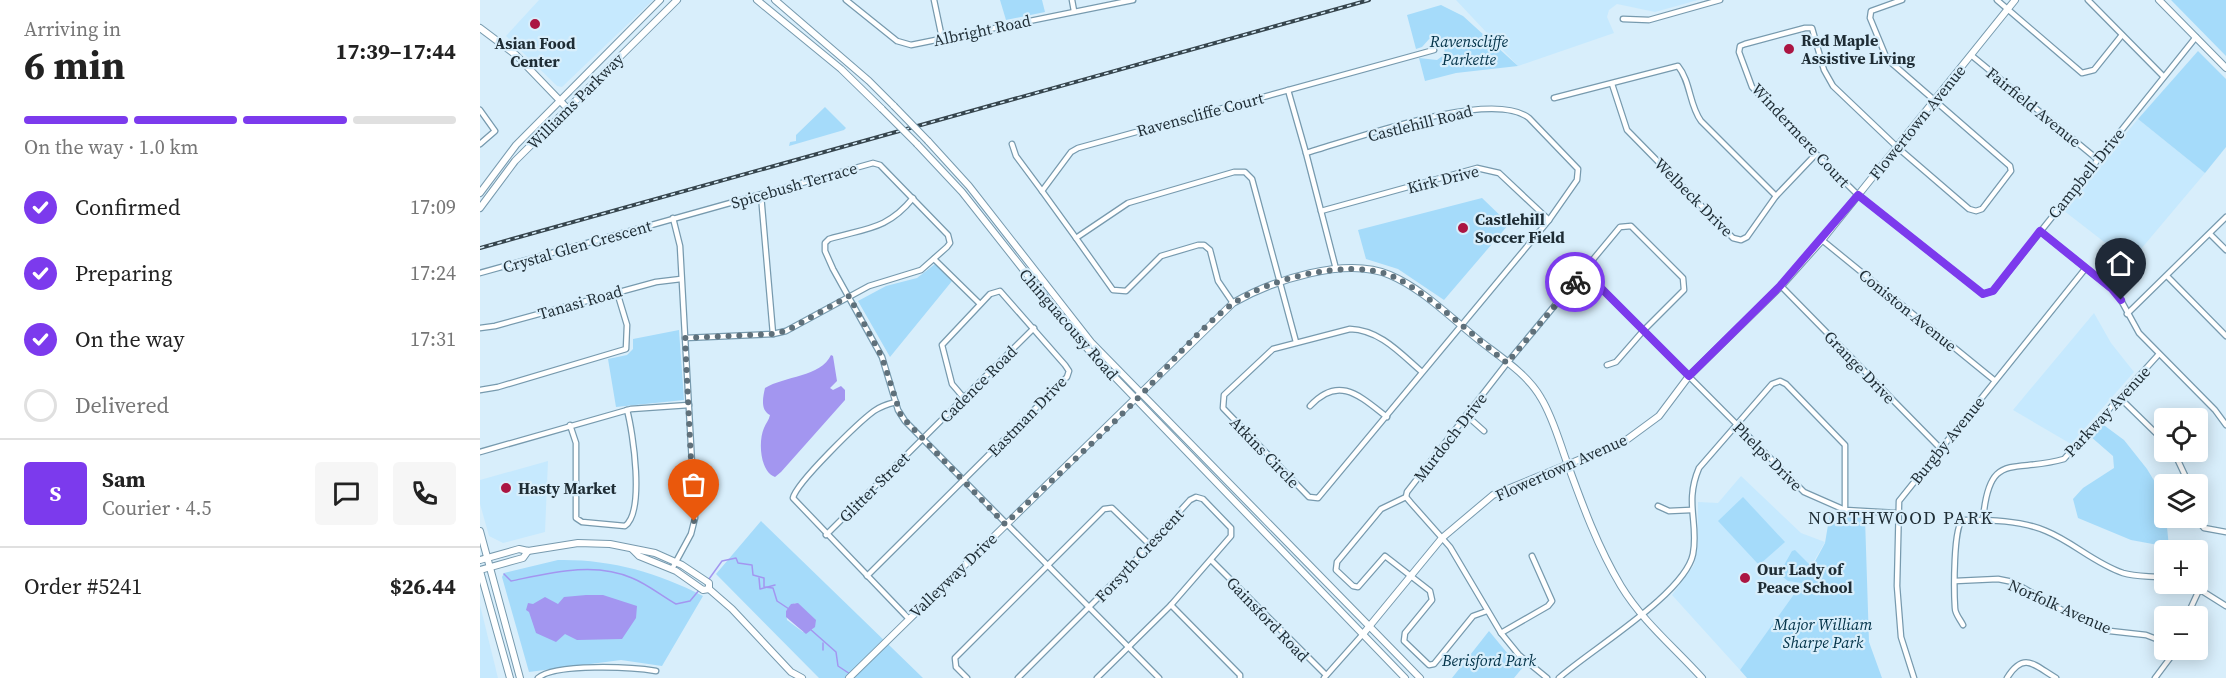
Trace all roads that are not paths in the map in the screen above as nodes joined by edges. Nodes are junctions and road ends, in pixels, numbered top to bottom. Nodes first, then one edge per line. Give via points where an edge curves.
1 (660, 0) edge
2 (677, 0) edge
3 (757, 0) edge
4 (775, 0) edge
5 (846, 0) edge
6 (934, 0) edge
7 (1072, 0) edge
8 (1133, 0) edge
9 (1720, 0) edge
10 (1902, 0) edge
11 (1997, 0) edge
12 (2015, 0) edge
13 (2088, 0) edge
14 (2159, 0) edge
15 (2008, 9) junction
16 (1074, 11) junction
17 (1623, 19) dead end
18 (480, 28) edge
19 (2122, 35) junction
20 (2196, 37) junction
21 (942, 38) junction
22 (1434, 51) dead end
23 (1971, 55) junction
24 (2226, 68) edge
25 (2163, 75) junction
26 (1612, 84) junction
27 (1288, 90) junction
28 (1554, 98) dead end
29 (560, 100) junction
30 (1934, 100) junction
31 (567, 108) junction
32 (480, 110) edge
33 (480, 144) edge
34 (1012, 144) dead end
35 (1897, 147) junction
36 (1306, 153) junction
37 (1816, 154) junction
38 (2097, 159) junction
39 (1042, 191) junction
40 (480, 193) edge
41 (761, 195) junction
42 (1858, 195) junction
43 (1776, 196) junction
44 (913, 198) junction
45 (480, 208) edge
46 (1321, 210) junction
47 (2226, 217) edge
48 (673, 218) junction
49 (1549, 220) junction
50 (2040, 231) junction
51 (2210, 234) junction
52 (1076, 238) junction
53 (1822, 240) junction
54 (2226, 250) edge
55 (934, 259) junction
56 (1336, 269) junction
57 (2085, 269) junction
58 (1584, 271) junction
59 (480, 273) edge
60 (2168, 276) junction
61 (681, 279) junction
62 (1280, 283) junction
63 (1780, 286) junction
64 (617, 292) junction
65 (849, 296) junction
66 (1233, 303) junction
67 (980, 304) junction
68 (2127, 314) junction
69 (1461, 326) junction
70 (480, 328) edge
71 (1034, 328) junction
72 (1643, 331) junction
73 (773, 334) junction
74 (2226, 336) edge
75 (685, 338) junction
76 (1296, 342) junction
77 (2159, 354) junction
78 (1507, 363) junction
79 (1607, 365) dead end
80 (1422, 372) junction
81 (1689, 376) junction
82 (1994, 380) junction
83 (480, 390) edge
84 (1139, 397) junction
85 (964, 398) junction
86 (2120, 398) junction
87 (896, 402) junction
88 (689, 405) junction
89 (1310, 406) dead end
90 (627, 410) junction
91 (1466, 415) junction
92 (1387, 417) junction
93 (1736, 424) junction
94 (570, 425) junction
95 (2226, 426) edge
96 (1484, 431) dead end
97 (2154, 431) edge
98 (922, 438) junction
99 (1940, 448) junction
100 (480, 452) edge
101 (1568, 463) junction
102 (964, 481) junction
103 (1406, 496) junction
104 (1659, 506) dead end
105 (1691, 510) junction
106 (1845, 510) junction
107 (1897, 513) junction
108 (1983, 520) junction
109 (1005, 524) junction
110 (2204, 528) edge
111 (480, 531) edge
112 (2226, 532) edge
113 (826, 535) junction
114 (1442, 538) junction
115 (1150, 545) junction
116 (633, 550) junction
117 (528, 551) junction
118 (1532, 556) dead end
119 (488, 558) junction
120 (480, 560) edge
121 (1211, 560) junction
122 (676, 562) junction
123 (490, 567) junction
124 (1047, 567) junction
125 (672, 569) junction
126 (480, 570) edge
127 (1410, 574) junction
128 (867, 576) junction
129 (2154, 577) edge
130 (1955, 581) junction
131 (709, 589) junction
132 (2208, 594) edge
133 (1171, 605) junction
134 (2226, 606) edge
135 (1089, 609) junction
136 (1487, 611) junction
137 (1641, 616) junction
138 (909, 619) junction
139 (1962, 625) dead end
140 (1369, 626) junction
141 (1502, 633) junction
142 (1363, 634) junction
143 (2154, 638) edge
144 (1128, 647) junction
145 (2168, 660) edge
146 (656, 671) dead end
147 (791, 675) edge
148 (1325, 677) edge
149 (510, 678) edge
150 (520, 678) edge
151 (538, 678) edge
152 (802, 678) edge
153 (849, 678) edge
154 (967, 678) edge
155 (1018, 678) edge
156 (1097, 678) edge
157 (1159, 678) edge
158 (1240, 678) edge
159 (1405, 678) edge
160 (1420, 678) edge
161 (1547, 678) edge
162 (1558, 678) edge
163 (1702, 678) edge
164 (1914, 678) edge
165 (2007, 678) edge
166 (2056, 678) edge
167 (2155, 678) edge

1 - 29 main road, Williams Parkway
2 - 31 main road, Williams Parkway
3 - 84 main road, Chinguacousy Road, bridge via 841,69 917,144 962,192 1078,339
4 - 84 main road, Chinguacousy Road, bridge via 869,81 928,141 969,186 1083,333
5 - 21 street, Albright Road via 903,45
6 - 21 street
7 - 16 street
8 - 16 street, Albright Road
9 - 17 street via 1649,20
10 - 30 street via 1875,8 1870,18 1887,59
11 - 15 street
12 - 15 main road, Flowertown Avenue
13 - 19 street
14 - 20 main road
15 - 19 street via 2082,73 2094,70
15 - 23 main road, Flowertown Avenue
16 - 21 street, Albright Road
18 - 29 main road via 516,55
19 - 25 street
20 - 24 main road
20 - 25 street, Campbell Drive
22 - 27 street, Ravenscliffe Court
23 - 30 main road, Flowertown Avenue
23 - 38 street, Fairfield Avenue
25 - 38 street, Campbell Drive
26 - 28 street
26 - 43 street via 1678,66 1684,73 1692,110 1701,122
26 - 43 street, Welbeck Drive via 1627,130 1733,238 1747,237
27 - 36 street
27 - 39 street, Ravenscliffe Court via 1078,148
29 - 31 main road
29 - 40 main road, Williams Parkway via 516,145
30 - 35 main road, Flowertown Avenue
30 - 35 street via 2010,166 2011,171 1982,209 1969,209
31 - 45 main road, Williams Parkway via 515,161
32 - 33 street via 495,131
34 - 39 street via 1016,156
35 - 37 street, Windermere Court via 1827,78 1812,28 1740,46 1752,87
35 - 42 main road, Flowertown Avenue
36 - 46 street
36 - 49 street, Castlehill Road via 1446,113 1490,108 1521,112 1578,169 1578,180
37 - 42 street, Windermere Court
37 - 43 street, Welbeck Drive
38 - 50 street, Campbell Drive
39 - 52 street
41 - 44 street, Spicebush Terrace via 873,163 880,165
41 - 48 street, Spicebush Terrace
41 - 73 street
42 - 50 street, Campbell Drive via 1983,294 1993,291
42 - 53 main road, Flowertown Avenue
44 - 55 street, Spicebush Terrace via 950,239 947,248
44 - 65 street via 889,222 825,243 833,269
46 - 49 street, Kirk Drive via 1478,168 1499,173
46 - 56 street
47 - 51 street
48 - 59 street, Crystal Glen Crescent
48 - 61 street via 680,246
49 - 69 street, Castlehill Road
50 - 57 street
51 - 54 street
51 - 60 street
52 - 62 street via 1128,203 1245,172 1252,179
52 - 66 street via 1113,290 1119,292 1126,291 1161,256 1204,245 1210,250 1218,281
53 - 63 main road, Flowertown Avenue
53 - 82 street, Coniston Avenue
55 - 65 street, Spicebush Terrace via 921,270
55 - 67 street
56 - 62 main road, Valleyway Drive
56 - 69 main road, Valleyway Drive via 1373,270 1390,275
57 - 68 street via 2117,293
57 - 82 street, Burgby Avenue
58 - 72 street, Phelps Drive
58 - 72 street, Murdoch Drive via 1620,227 1631,226 1683,278 1684,290
58 - 78 street, Murdoch Drive
60 - 68 street
60 - 74 street
61 - 64 street, Tanasi Road
61 - 75 street
62 - 66 main road, Valleyway Drive
62 - 76 street
63 - 81 main road, Flowertown Avenue
63 - 99 street, Grange Drive
64 - 70 street, Tanasi Road
64 - 83 street via 627,325 626,349
65 - 73 street, Spicebush Terrace via 786,331
65 - 87 street via 882,357
66 - 84 main road, Valleyway Drive
67 - 71 street, Eastman Drive via 1000,291
67 - 85 street, Eastman Drive via 942,345 952,384
68 - 77 street
69 - 78 main road, Valleyway Drive
69 - 80 street, Atkins Circle
71 - 85 street, Cadence Road
71 - 102 street, Eastman Drive via 1067,367 1068,375
72 - 79 street via 1616,363
72 - 81 street, Phelps Drive
73 - 75 street, Spicebush Terrace
75 - 88 street
76 - 80 street, Atkins Circle via 1350,328 1363,329 1380,337
76 - 92 street, Atkins Circle via 1273,350 1221,402 1309,497 1323,494
77 - 86 street, Parkway Avenue
77 - 95 street via 2216,410
78 - 91 street, Murdoch Drive
78 - 101 main road, Valleyway Drive via 1542,399
80 - 92 street, Atkins Circle
81 - 93 street, Phelps Drive
81 - 101 main road, Flowertown Avenue via 1659,416 1642,430
82 - 99 street, Burgby Avenue
84 - 109 main road, Valleyway Drive
84 - 140 main road, Chinguacousy Road
84 - 142 main road, Chinguacousy Road
85 - 98 street, Cadence Road
86 - 97 street
86 - 108 street, Parkway Avenue via 2064,459 2043,465 2010,466 1998,472 1985,495
87 - 98 street via 905,421
87 - 113 street via 871,413 794,493 794,501
88 - 90 street
88 - 122 street via 694,521
89 - 92 street via 1316,399 1349,390
90 - 94 street
90 - 94 street via 634,434 636,473 633,514 625,526 576,518 576,443
91 - 96 street
91 - 103 street, Murdoch Drive
93 - 105 street via 1699,468 1693,482
93 - 106 street, Phelps Drive via 1804,492
93 - 106 street via 1772,384 1786,384 1845,445
94 - 100 street
98 - 102 street
98 - 113 street, Glitter Street
99 - 107 street, Burgby Avenue via 1902,496
101 - 114 main road, Flowertown Avenue via 1493,495
101 - 137 main road, Valleyway Drive via 1604,554
102 - 109 street
102 - 128 street
103 - 114 street, Murdoch Drive
103 - 127 street via 1381,509 1337,562 1336,570 1358,587 1385,556
104 - 105 street via 1669,511
105 - 137 street via 1694,545 1690,562 1678,580
106 - 107 street, Phelps Drive
107 - 164 street, Burgby Avenue via 1901,637
108 - 129 street via 2046,531 2089,558 2126,574
108 - 130 street via 1959,522
109 - 124 street
109 - 138 main road, Valleyway Drive
110 - 112 street
111 - 119 main road
113 - 128 street
114 - 127 main road, Flowertown Avenue
114 - 136 street, Murdoch Drive
115 - 121 street, Forsyth Crescent via 1190,500 1200,497 1232,530
115 - 124 street via 1107,507
115 - 135 street, Forsyth Crescent
116 - 117 main road via 610,544 578,543
116 - 122 main road via 642,548
116 - 125 main road
117 - 119 main road via 519,549
117 - 123 main road via 523,558
118 - 141 street via 1552,601
119 - 120 main road
119 - 123 main road
121 - 133 street, Forsyth Crescent
121 - 148 street, Gainsford Road
122 - 125 street
122 - 131 main road via 709,583
123 - 126 main road
123 - 150 main road
124 - 135 street
124 - 154 street via 954,658 956,667
125 - 131 main road via 703,590
126 - 149 main road
127 - 136 street via 1430,591 1432,600 1405,633 1404,640 1429,665 1434,664 1473,616
127 - 140 main road, Flowertown Avenue
128 - 138 street
130 - 139 street via 1955,610
130 - 143 street, Norfolk Avenue via 2013,582 2110,631
131 - 147 main road
132 - 134 street
133 - 144 street, Forsyth Crescent
133 - 158 street
135 - 144 street
135 - 155 street, Forsyth Crescent
136 - 141 street, Murdoch Drive
137 - 162 street
137 - 163 main road, Valleyway Drive
138 - 153 main road, Valleyway Drive
140 - 142 main road, Flowertown Avenue
140 - 160 main road, Chinguacousy Road
141 - 161 street, Murdoch Drive via 1519,655
142 - 148 street
142 - 159 main road, Chinguacousy Road
144 - 156 street, Forsyth Crescent
144 - 157 street
145 - 167 street
146 - 151 street via 631,667 573,669
147 - 152 main road
165 - 166 street via 2015,664 2028,662

